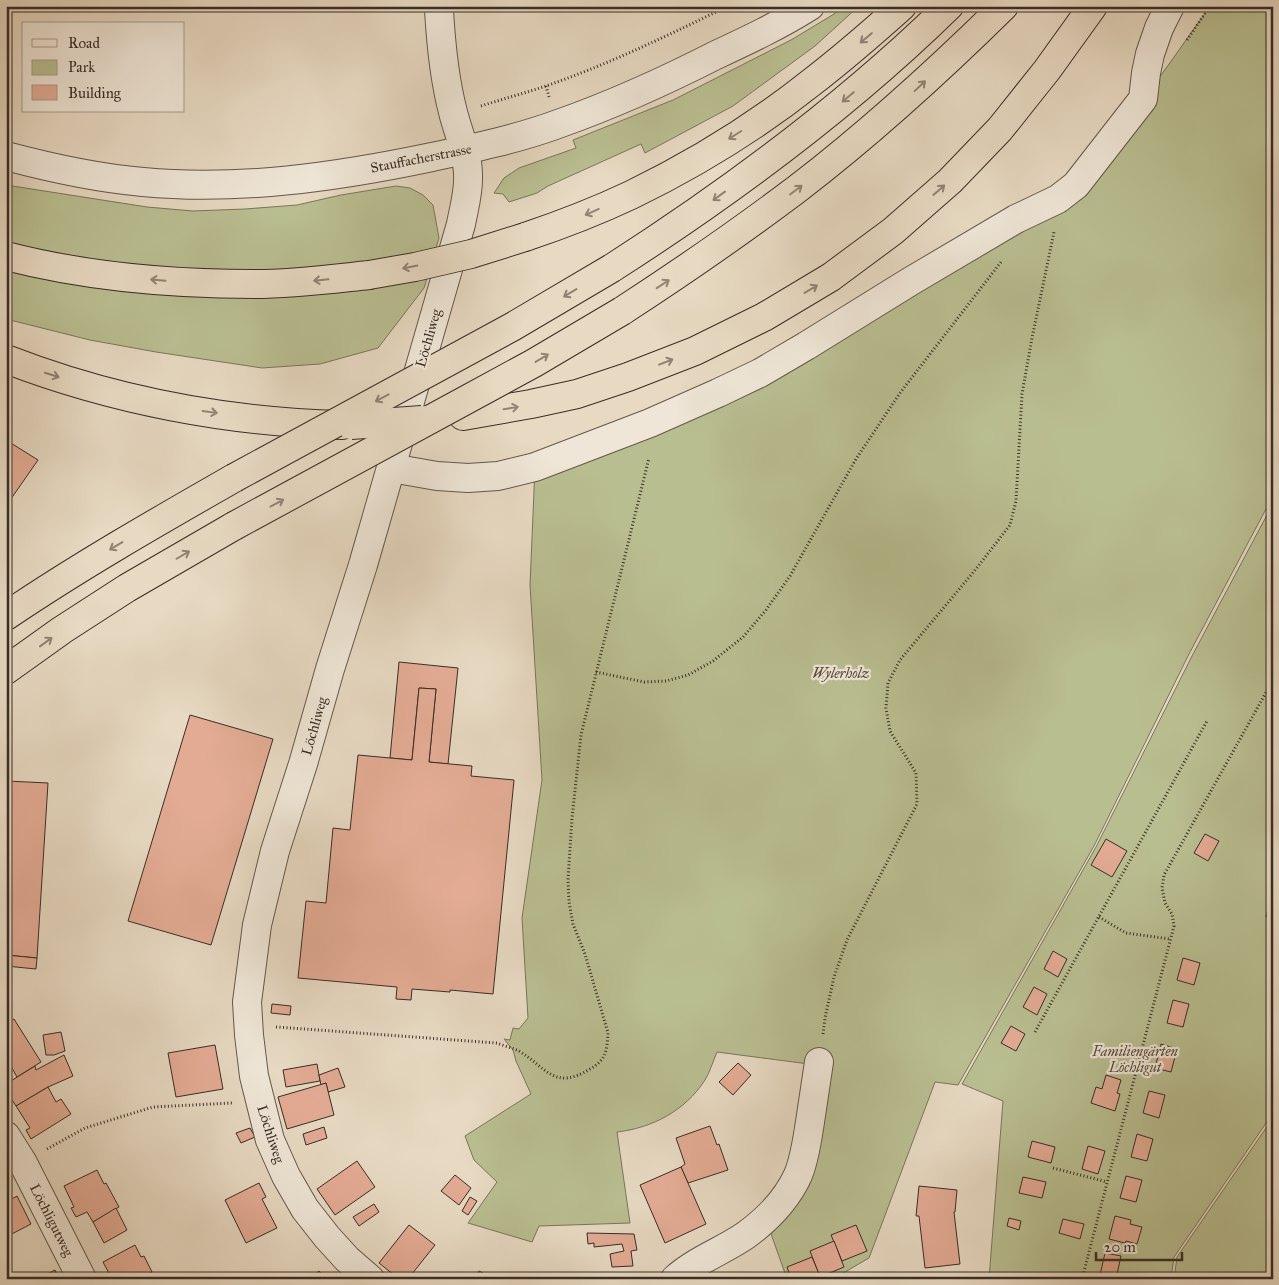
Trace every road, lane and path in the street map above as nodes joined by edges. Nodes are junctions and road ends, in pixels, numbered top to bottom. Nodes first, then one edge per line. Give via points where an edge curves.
1 (728, 6) edge
2 (810, 6) edge
3 (902, 6) edge
4 (949, 6) edge
5 (1004, 6) edge
6 (1093, 6) edge
7 (1170, 6) edge
8 (439, 10) dead end
9 (453, 115) junction
10 (465, 150) junction
11 (6, 156) edge
12 (1058, 198) junction
13 (1016, 219) junction
14 (6, 256) edge
15 (6, 359) edge
16 (649, 458) dead end
17 (391, 468) junction
18 (6, 616) edge
19 (6, 670) edge
20 (596, 672) junction
21 (1273, 680) edge
22 (1207, 722) dead end
23 (1099, 917) junction
24 (1170, 939) junction
25 (248, 1026) junction
26 (1035, 1032) dead end
27 (819, 1062) joint
28 (239, 1103) dead end
29 (6, 1136) edge
30 (63, 1140) dead end
31 (1053, 1168) dead end
32 (1107, 1182) junction
33 (82, 1279) edge
34 (370, 1279) edge
35 (675, 1279) edge
36 (1082, 1279) edge

1 - 9 path via 599,66
2 - 10 street, Stauffacherstrasse via 752,38 614,102 548,127
3 -> 14 highway, bridge via 811,83 693,162 575,220 471,254 369,275 256,284 102,275
4 -> 18 highway, bridge via 884,66 772,158 612,268 495,337 164,518
19 -> 5 highway, bridge via 62,630 182,555 492,386 622,311 733,237 860,139
15 -> 6 highway, bridge via 110,392 183,408 305,424 352,425 463,416 568,396 628,377 695,351 755,322 831,276 893,231 950,181 994,136
7 - 12 street via 1150,54 1143,99 1076,185
8 - 9 street, Löchliweg via 445,80
9 - 10 street, Löchliweg
10 - 11 street, Stauffacherstrasse via 402,164 289,181 230,184 114,179
10 - 17 street, Löchliweg via 468,175 461,224
12 - 13 street
12 - 27 path via 1022,394 1016,501 1010,525 900,660 888,683 886,708 890,731 916,773 917,804 847,940 834,977
13 - 17 street via 760,373 650,423 535,467 498,476 437,476
13 - 20 path via 1007,252 998,266 900,392 856,459 790,576 743,637 713,661 688,675 666,681 644,682
16 - 20 path
17 - 25 street, Löchliweg via 275,851 257,925 247,1002
20 - 25 path via 581,735 572,818 568,902 608,1033 604,1056 598,1064 570,1079 555,1077 518,1051 497,1043
21 - 24 path via 1164,875 1162,888 1174,926
22 - 23 path
23 - 24 path via 1126,933
23 - 26 path
24 - 32 path
25 - 34 street, Löchliweg via 261,1107 270,1140 286,1176 305,1209 327,1237
27 - 35 street via 805,1150 789,1191 770,1216 746,1235 705,1257
28 - 30 path via 153,1106 85,1128
29 - 33 street, Löchligutweg
31 - 32 path
32 - 36 path

